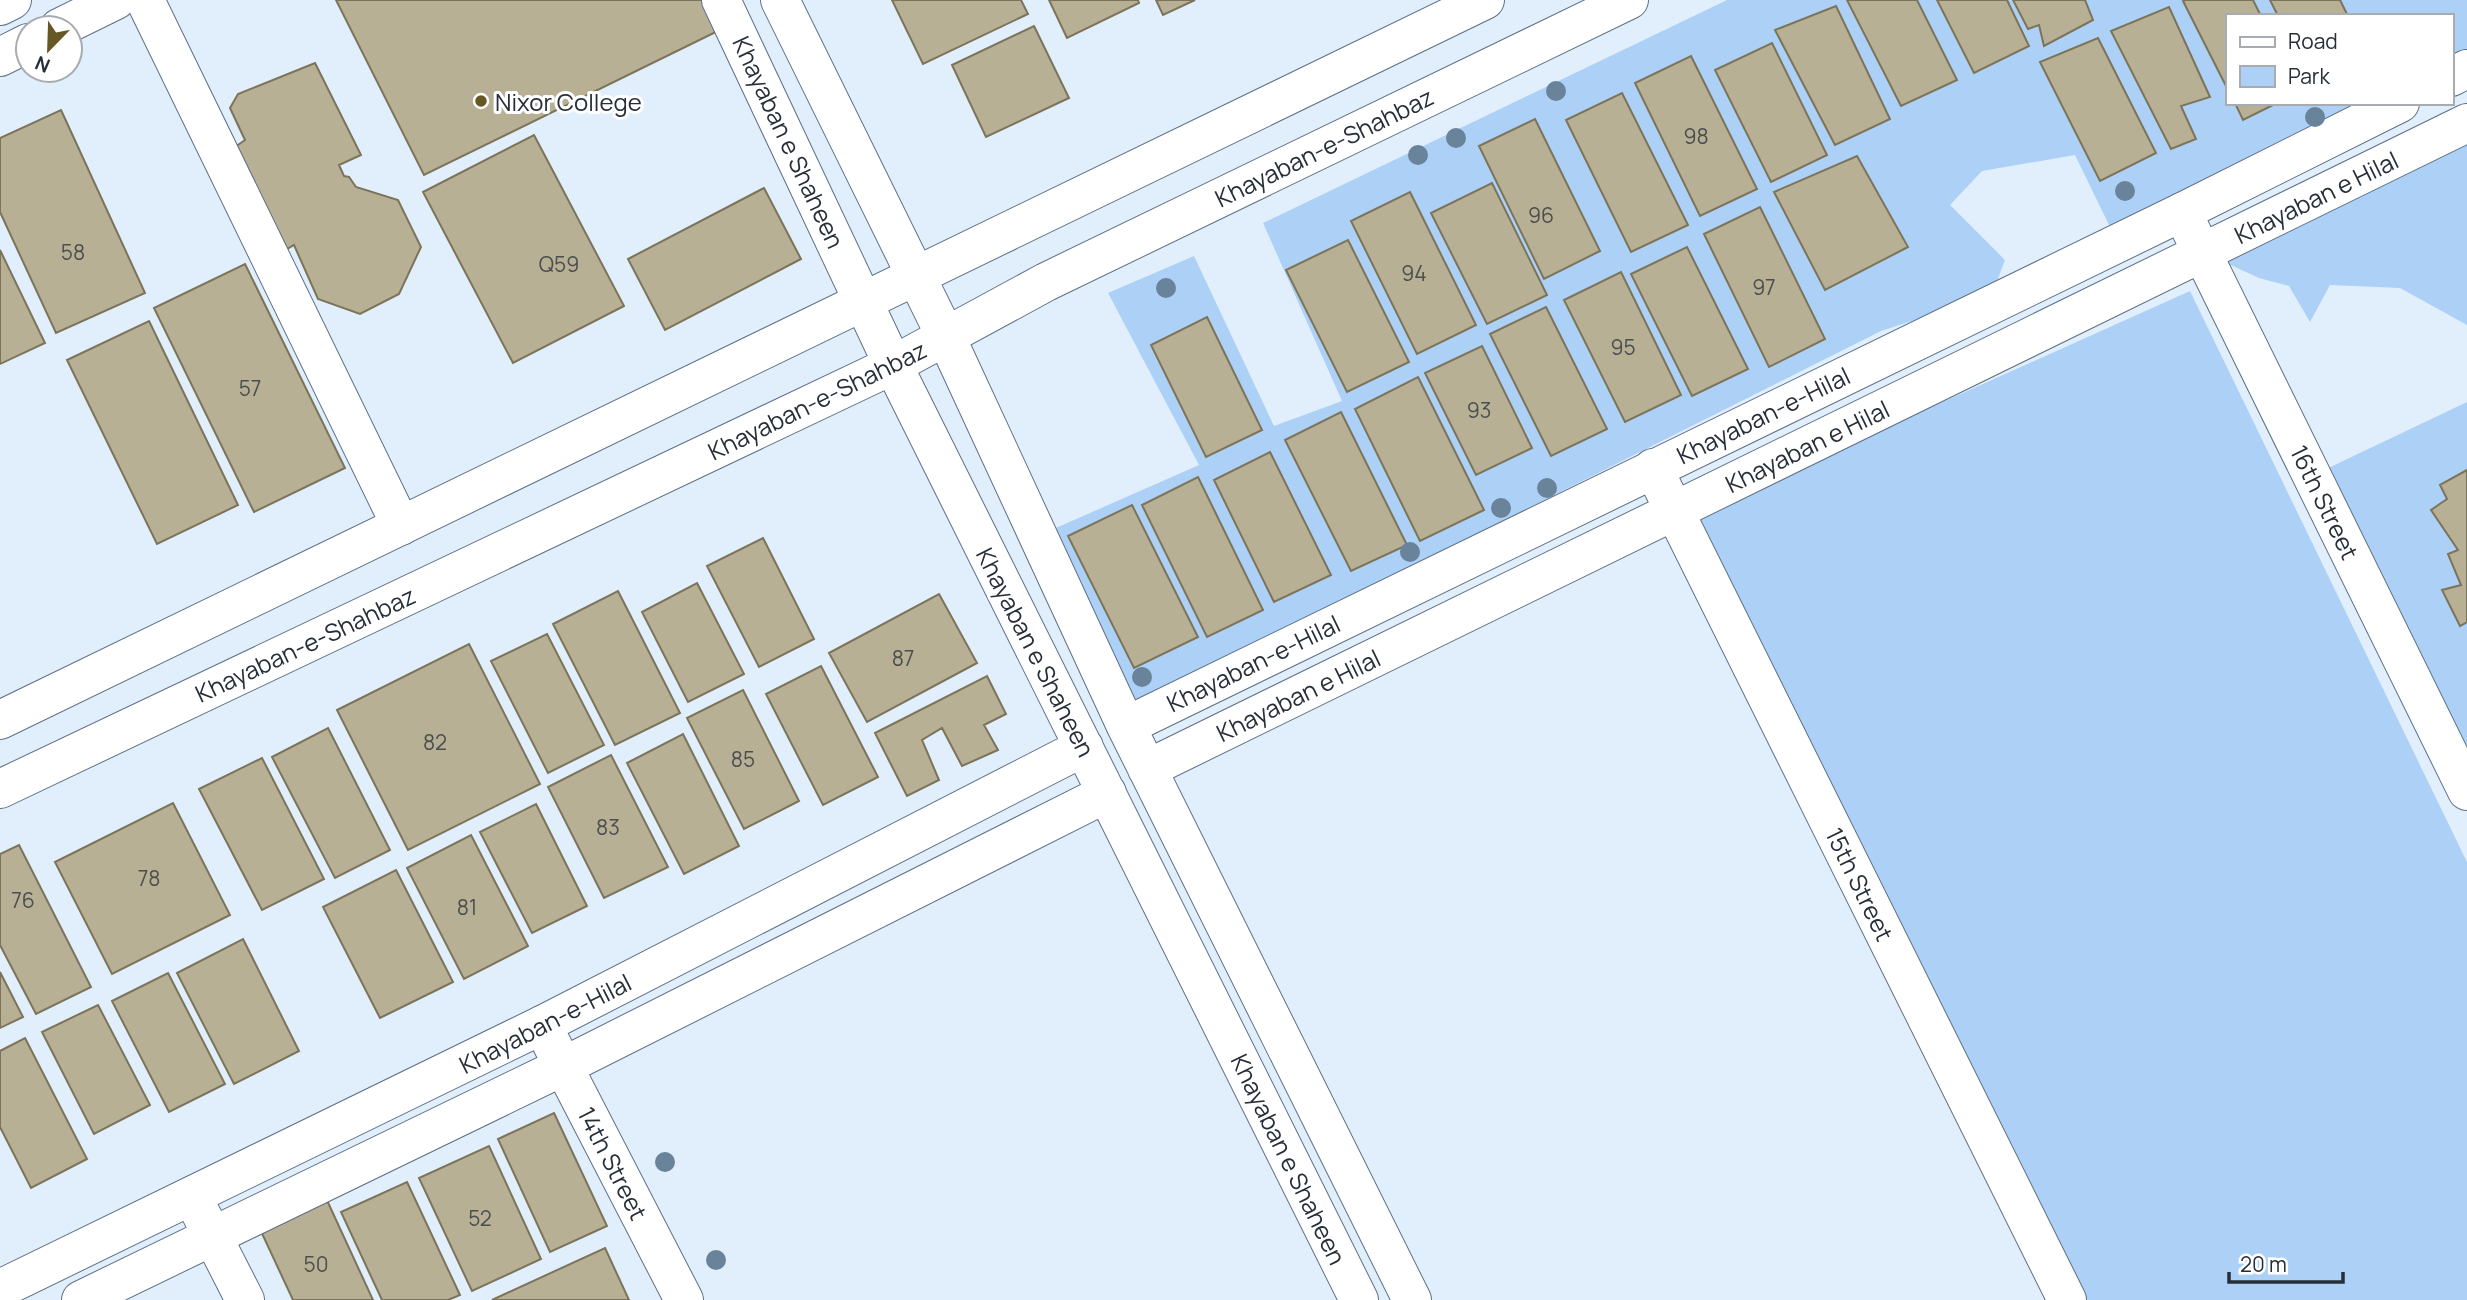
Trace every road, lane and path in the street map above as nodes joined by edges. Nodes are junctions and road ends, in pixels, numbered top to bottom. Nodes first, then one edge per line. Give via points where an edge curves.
1 (12, 0) edge
2 (116, 0) edge
3 (145, 0) edge
4 (721, 0) edge
5 (780, 0) edge
6 (1485, 0) edge
7 (1629, 0) edge
8 (0, 6) edge
9 (84, 15) edge
10 (2396, 105) edge
11 (2467, 123) edge
12 (2182, 212) junction
13 (2202, 253) junction
14 (915, 275) junction
15 (864, 302) junction
16 (946, 337) junction
17 (893, 365) junction
18 (1653, 468) junction
19 (1674, 511) junction
20 (401, 526) junction
21 (0, 720) edge
22 (1126, 726) junction
23 (1084, 747) junction
24 (1147, 769) junction
25 (0, 789) edge
26 (2467, 791) edge
27 (1107, 793) junction
28 (542, 1026) junction
29 (564, 1066) junction
30 (192, 1196) junction
31 (214, 1234) junction
32 (0, 1289) edge
33 (81, 1300) edge
34 (245, 1300) edge
35 (684, 1300) edge
36 (1359, 1300) edge
37 (1412, 1300) edge
38 (2067, 1300) edge

1 - 8 street
2 - 9 street
3 - 20 street
4 - 15 street, Khayaban e Shaheen
5 - 14 street, Khayaban e Shaheen
6 - 14 street
7 - 16 street, Khayaban-e-Shahbaz via 1046,282
10 - 12 street, Khayaban-e-Hilal
11 - 13 street, Khayaban e Hilal
12 - 13 street, 16th Street
12 - 18 street, Khayaban-e-Hilal
13 - 19 street, Khayaban e Hilal
13 - 26 street, 16th Street
14 - 15 street
14 - 16 street, Khayaban e Shaheen
15 - 17 street, Khayaban e Shaheen
15 - 20 street
16 - 17 street, Khayaban-e-Shahbaz
16 - 22 street, Khayaban e Shaheen
17 - 23 street, Khayaban e Shaheen
17 - 25 street, Khayaban-e-Shahbaz
18 - 19 street, 15th Street
18 - 22 street, Khayaban-e-Hilal
19 - 24 street, Khayaban e Hilal
19 - 38 street, 15th Street
20 - 21 street
22 - 24 street, Khayaban e Shaheen
23 - 27 street, Khayaban e Shaheen
23 - 28 street, Khayaban-e-Hilal
24 - 37 street, Khayaban e Shaheen
27 - 29 street
27 - 36 street, Khayaban e Shaheen
28 - 29 street, 14th Street
28 - 30 street, Khayaban-e-Hilal
29 - 31 street
29 - 35 street, 14th Street
30 - 31 street
30 - 32 street, Khayaban-e-Hilal
31 - 33 street
31 - 34 street

